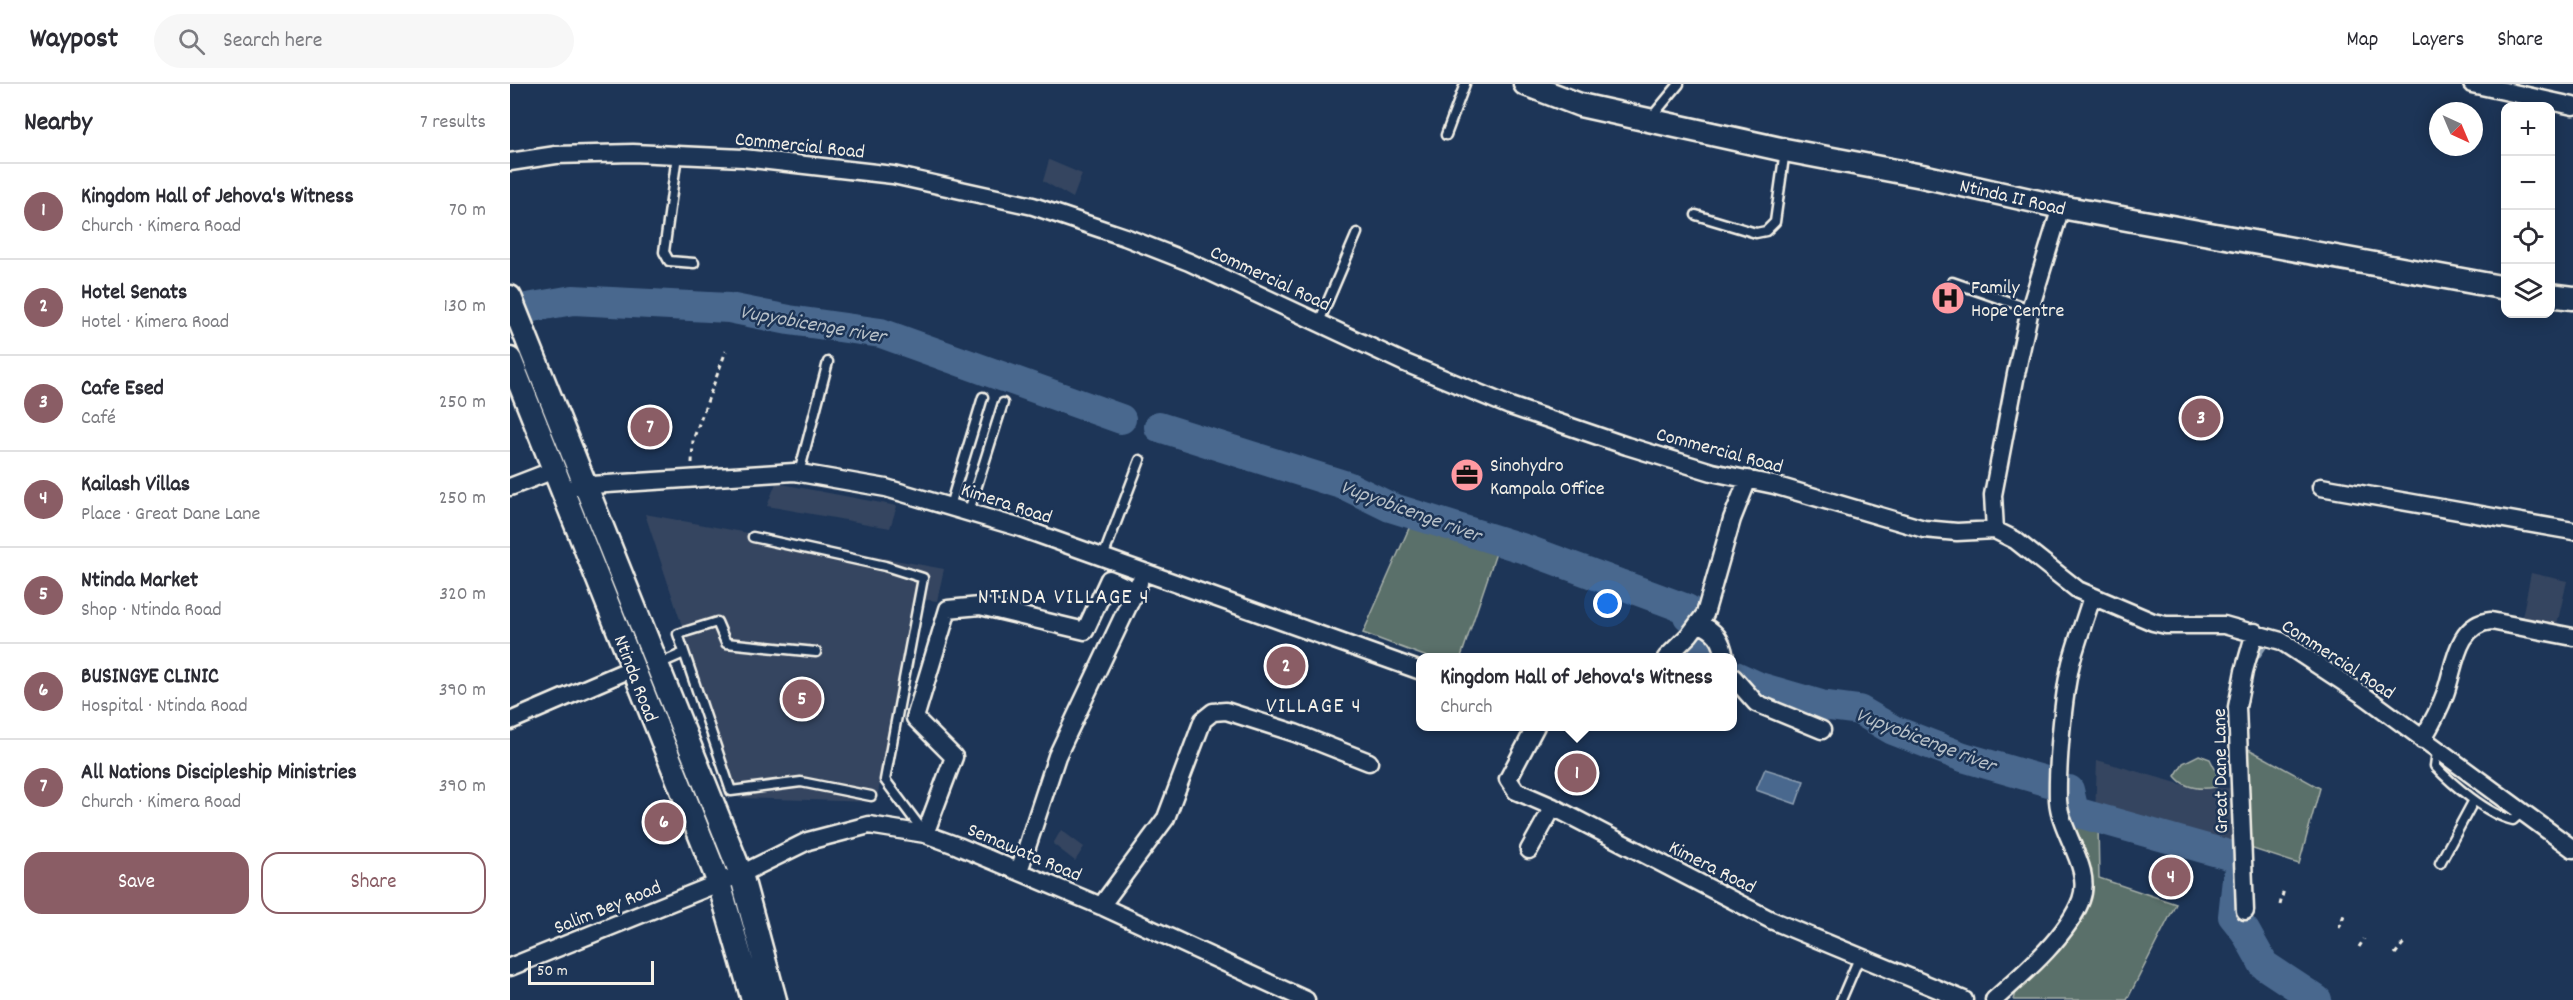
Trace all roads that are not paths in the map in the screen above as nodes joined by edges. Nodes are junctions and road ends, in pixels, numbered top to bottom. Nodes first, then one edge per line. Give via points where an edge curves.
1 (1465, 84) edge
2 (1679, 84) edge
3 (2472, 84) edge
4 (1539, 86) edge
5 (2573, 106) edge
6 (1650, 119) junction
7 (1446, 135) dead end
8 (1785, 150) junction
9 (677, 155) junction
10 (510, 162) edge
11 (2061, 207) junction
12 (1696, 215) dead end
13 (1357, 233) dead end
14 (694, 263) dead end
15 (1952, 282) dead end
16 (2501, 287) edge
17 (2555, 296) edge
18 (510, 297) edge
19 (2573, 298) edge
20 (2030, 309) junction
21 (1319, 322) junction
22 (510, 359) edge
23 (828, 362) dead end
24 (515, 380) edge
25 (983, 397) dead end
26 (1003, 403) dead end
27 (1140, 460) dead end
28 (799, 473) junction
29 (557, 479) junction
30 (1748, 479) junction
31 (586, 485) junction
32 (510, 487) edge
33 (2321, 487) dead end
34 (950, 506) junction
35 (969, 511) junction
36 (1995, 530) junction
37 (2573, 531) edge
38 (753, 537) dead end
39 (1103, 556) junction
40 (1144, 571) junction
41 (1135, 591) junction
42 (2092, 597) junction
43 (1698, 623) junction
44 (2255, 632) junction
45 (2573, 637) edge
46 (816, 652) dead end
47 (684, 653) junction
48 (1670, 653) edge
49 (1724, 653) edge
50 (659, 664) junction
51 (633, 668) junction
52 (1416, 669) edge
53 (1737, 682) edge
54 (510, 721) edge
55 (1822, 730) dead end
56 (1533, 731) edge
57 (2422, 740) junction
58 (2437, 752) junction
59 (1369, 762) dead end
60 (871, 796) dead end
61 (2474, 800) junction
62 (1553, 807) junction
63 (2522, 812) junction
64 (925, 834) junction
65 (2573, 849) edge
66 (1529, 850) dead end
67 (2440, 863) dead end
68 (1019, 871) junction
69 (741, 874) junction
70 (719, 883) junction
71 (1101, 906) junction
72 (2245, 911) dead end
73 (1859, 958) junction
74 (510, 967) edge
75 (753, 1000) edge
76 (775, 1000) edge
77 (1306, 1000) edge
78 (1841, 1000) edge
79 (1964, 1000) edge
80 (1994, 1000) edge

1 - 7 lane
2 - 6 lane
3 - 5 street
4 - 6 main road, Ntinda II Road via 1580,105
6 - 8 main road, Ntinda II Road
8 - 11 main road, Ntinda II Road
8 - 12 lane via 1775,222 1766,231 1756,233
9 - 10 street, Commercial Road via 556,155
9 - 14 lane via 664,252 669,261
9 - 21 street, Commercial Road via 743,158 893,175 1033,206 1179,258
11 - 16 main road, Ntinda II Road
11 - 20 street
13 - 21 lane
15 - 20 lane
17 - 19 main road
18 - 31 main road, Ntinda Road
20 - 36 street via 1993,495
21 - 30 street, Commercial Road via 1510,406 1627,446
22 - 24 main road, Ntinda Road
23 - 28 lane
24 - 29 main road, Ntinda Road
25 - 34 lane
26 - 35 lane
27 - 39 lane
28 - 31 street, Kimera Road
28 - 34 street, Kimera Road via 886,488
29 - 31 street, Kimera Road
29 - 32 street, Kimera Road
29 - 51 main road, Ntinda Road
30 - 36 street, Commercial Road via 1924,530
30 - 43 street via 1732,519 1705,614
31 - 50 main road, Ntinda Road
33 - 37 street
34 - 35 street, Kimera Road
35 - 39 street, Kimera Road
36 - 42 street, Commercial Road via 2015,540
38 - 64 lane via 923,578 885,780
39 - 40 street, Kimera Road
40 - 41 street
40 - 52 street, Kimera Road
41 - 64 street via 1108,579 1085,631 980,606 948,609 915,718 954,757
41 - 68 street via 1057,756
42 - 44 street, Commercial Road via 2166,625 2224,625
42 - 80 street via 2071,664 2059,773 2058,802 2063,824 2085,880 2081,900 2070,921 2050,944
43 - 48 street
43 - 49 street via 1713,629 1723,643
44 - 57 street, Commercial Road via 2290,647
44 - 72 street, Great Dane Lane via 2237,707
45 - 57 street via 2480,622 2464,638 2441,704
46 - 47 lane via 726,643 717,622 678,634
47 - 50 lane
47 - 60 lane via 731,791 801,782
50 - 69 main road, Ntinda Road
51 - 54 street
51 - 70 main road, Ntinda Road
53 - 55 street via 1756,703
56 - 62 street, Kimera Road via 1508,779 1516,791
57 - 58 street, Commercial Road
58 - 61 lane via 2435,766
58 - 63 street, Commercial Road
59 - 71 street via 1295,733 1226,711 1213,712 1203,720 1166,818
61 - 63 lane via 2506,819 2513,820
61 - 67 lane
62 - 66 street
62 - 73 street, Kimera Road via 1771,920
63 - 65 street, Commercial Road
64 - 68 street, Semawata Road
64 - 69 street, Semawata Road via 869,825 808,841
68 - 71 street, Semawata Road
69 - 70 street, Semawata Road
69 - 76 main road, Ntinda Road
70 - 74 street, Salim Bey Road
70 - 75 main road, Ntinda Road
71 - 77 street, Semawata Road
73 - 78 lane
73 - 79 street, Kimera Road

